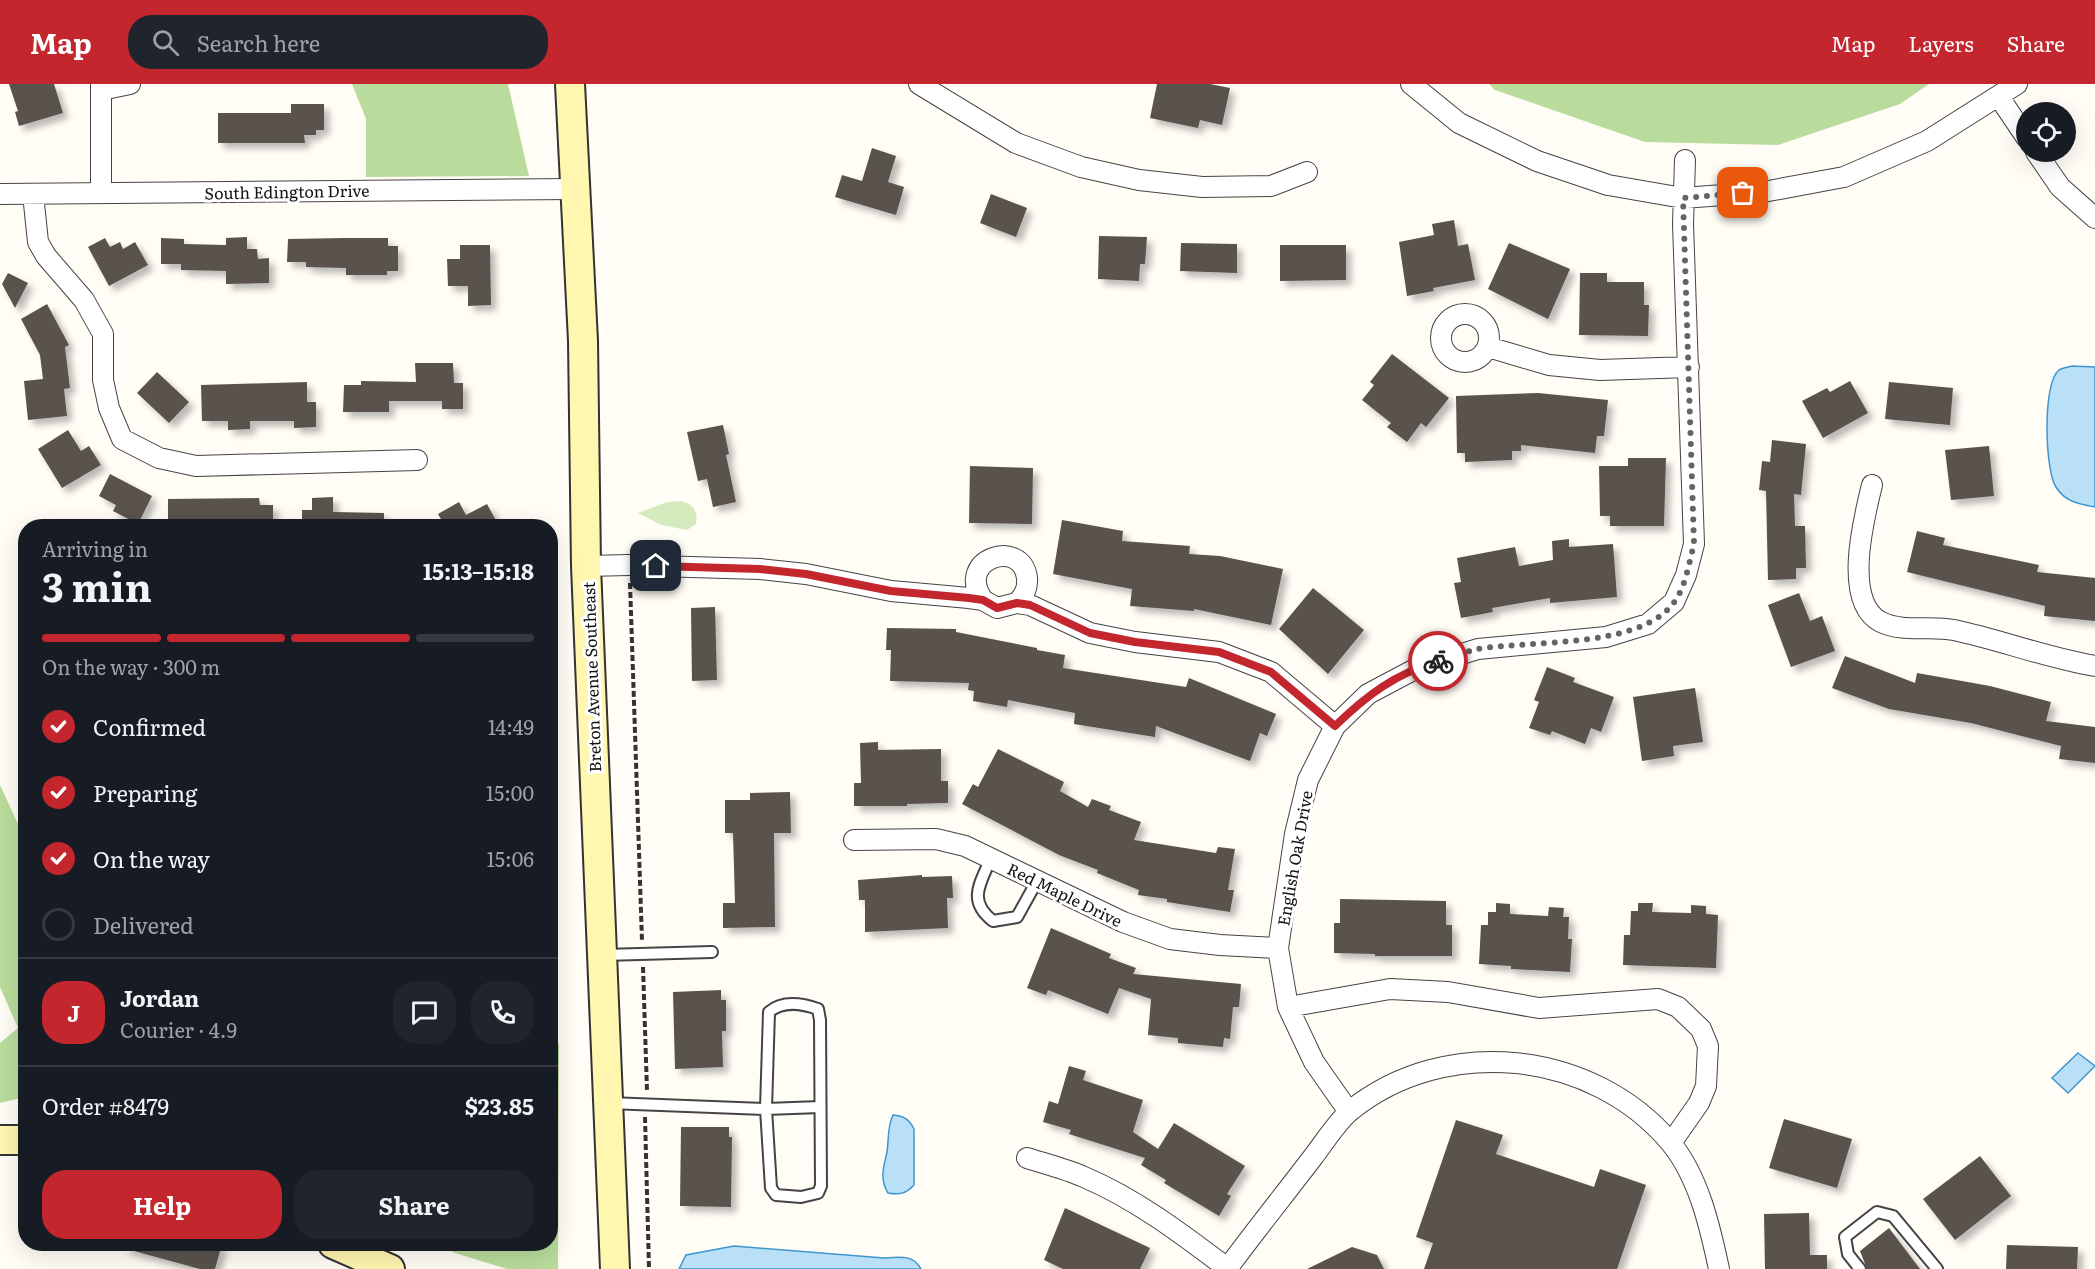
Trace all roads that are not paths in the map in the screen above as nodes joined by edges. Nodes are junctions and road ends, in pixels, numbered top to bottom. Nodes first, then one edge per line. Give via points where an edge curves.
1 (130, 84) edge
2 (570, 84) edge
3 (919, 84) edge
4 (1411, 84) edge
5 (2017, 84) edge
6 (101, 87) edge
7 (1999, 97) junction
8 (2016, 122) edge
9 (1685, 160) dead end
10 (2043, 162) edge
11 (1307, 172) dead end
12 (575, 189) junction
13 (101, 193) junction
14 (0, 194) edge
15 (33, 194) junction
16 (1683, 198) junction
17 (2095, 218) edge
18 (1488, 347) dead end
19 (1689, 367) junction
20 (417, 460) dead end
21 (1872, 485) dead end
22 (629, 565) road end
23 (586, 566) junction
24 (656, 566) dead end
25 (1028, 582) junction
26 (979, 592) junction
27 (1017, 603) junction
28 (1041, 608) junction
29 (2095, 666) edge
30 (1335, 726) junction
31 (854, 840) dead end
32 (991, 858) junction
33 (1037, 881) junction
34 (1278, 948) junction
35 (712, 952) dead end
36 (602, 955) junction
37 (1288, 1007) junction
38 (608, 1103) junction
39 (820, 1107) junction
40 (766, 1109) junction
41 (1349, 1112) junction
42 (0, 1140) edge
43 (18, 1140) edge
44 (1671, 1143) junction
45 (1027, 1158) dead end
46 (349, 1251) edge
47 (1227, 1268) edge
48 (390, 1269) edge
49 (615, 1269) edge
50 (1719, 1269) edge
51 (1860, 1269) edge
52 (1937, 1269) edge

1 - 6 street
2 - 12 main road, Breton Avenue Southeast
3 - 11 street via 1016,143 1081,167 1202,188 1271,186
4 - 16 street via 1459,123 1537,161 1608,185
5 - 7 street
6 - 13 street
7 - 8 street
7 - 16 street via 1927,141 1844,177 1763,192
9 - 16 street, English Oak Drive
10 - 17 street via 2060,187
12 - 13 street, South Edington Drive
12 - 23 main road, Breton Avenue Southeast via 583,341
13 - 15 street, South Edington Drive
14 - 15 street, South Edington Drive
15 - 20 street via 38,242 84,300 103,334 103,380 122,439 159,458 196,466
16 - 19 street, English Oak Drive
18 - 19 street via 1549,365 1600,370
19 - 30 street, English Oak Drive via 1694,544 1674,602 1648,624 1606,637 1478,650 1419,667 1368,694
21 - 29 street via 1860,529 1858,574 1863,602 1880,622 1908,628 1951,629
22 - 23 street
23 - 36 main road, Breton Avenue Southeast
24 - 26 street via 760,569 891,591 957,596
25 - 26 street via 1016,560 1000,556 979,568
25 - 27 street
25 - 28 street
26 - 27 street via 997,608
27 - 28 street
28 - 30 street via 1090,633 1219,652 1271,672
30 - 34 street, English Oak Drive via 1308,780 1295,834
31 - 32 street, Red Maple Drive via 936,839
32 - 33 street, Red Maple Drive
32 - 33 lane via 977,898 981,912 993,921 1017,917
33 - 34 street, Red Maple Drive via 1123,922 1170,939
34 - 37 street, English Oak Drive
35 - 36 lane
36 - 38 main road, Breton Avenue Southeast
37 - 41 street, English Oak Drive via 1314,1062
37 - 44 street via 1390,990 1448,992 1539,1008 1658,999 1678,1007 1694,1022 1708,1046 1706,1086
38 - 40 lane
38 - 49 main road, Breton Avenue Southeast
39 - 40 lane
39 - 40 lane via 821,1186 818,1193 801,1197 776,1195 771,1188
39 - 40 lane via 818,1009 787,1004 769,1012
41 - 44 street via 1395,1083 1427,1071 1481,1061 1528,1063 1579,1076 1628,1104
41 - 47 street
42 - 43 main road
44 - 50 street via 1694,1182
45 - 47 street via 1084,1177 1129,1199
46 - 48 main road
51 - 52 lane via 1848,1254 1845,1237 1877,1212 1893,1216

